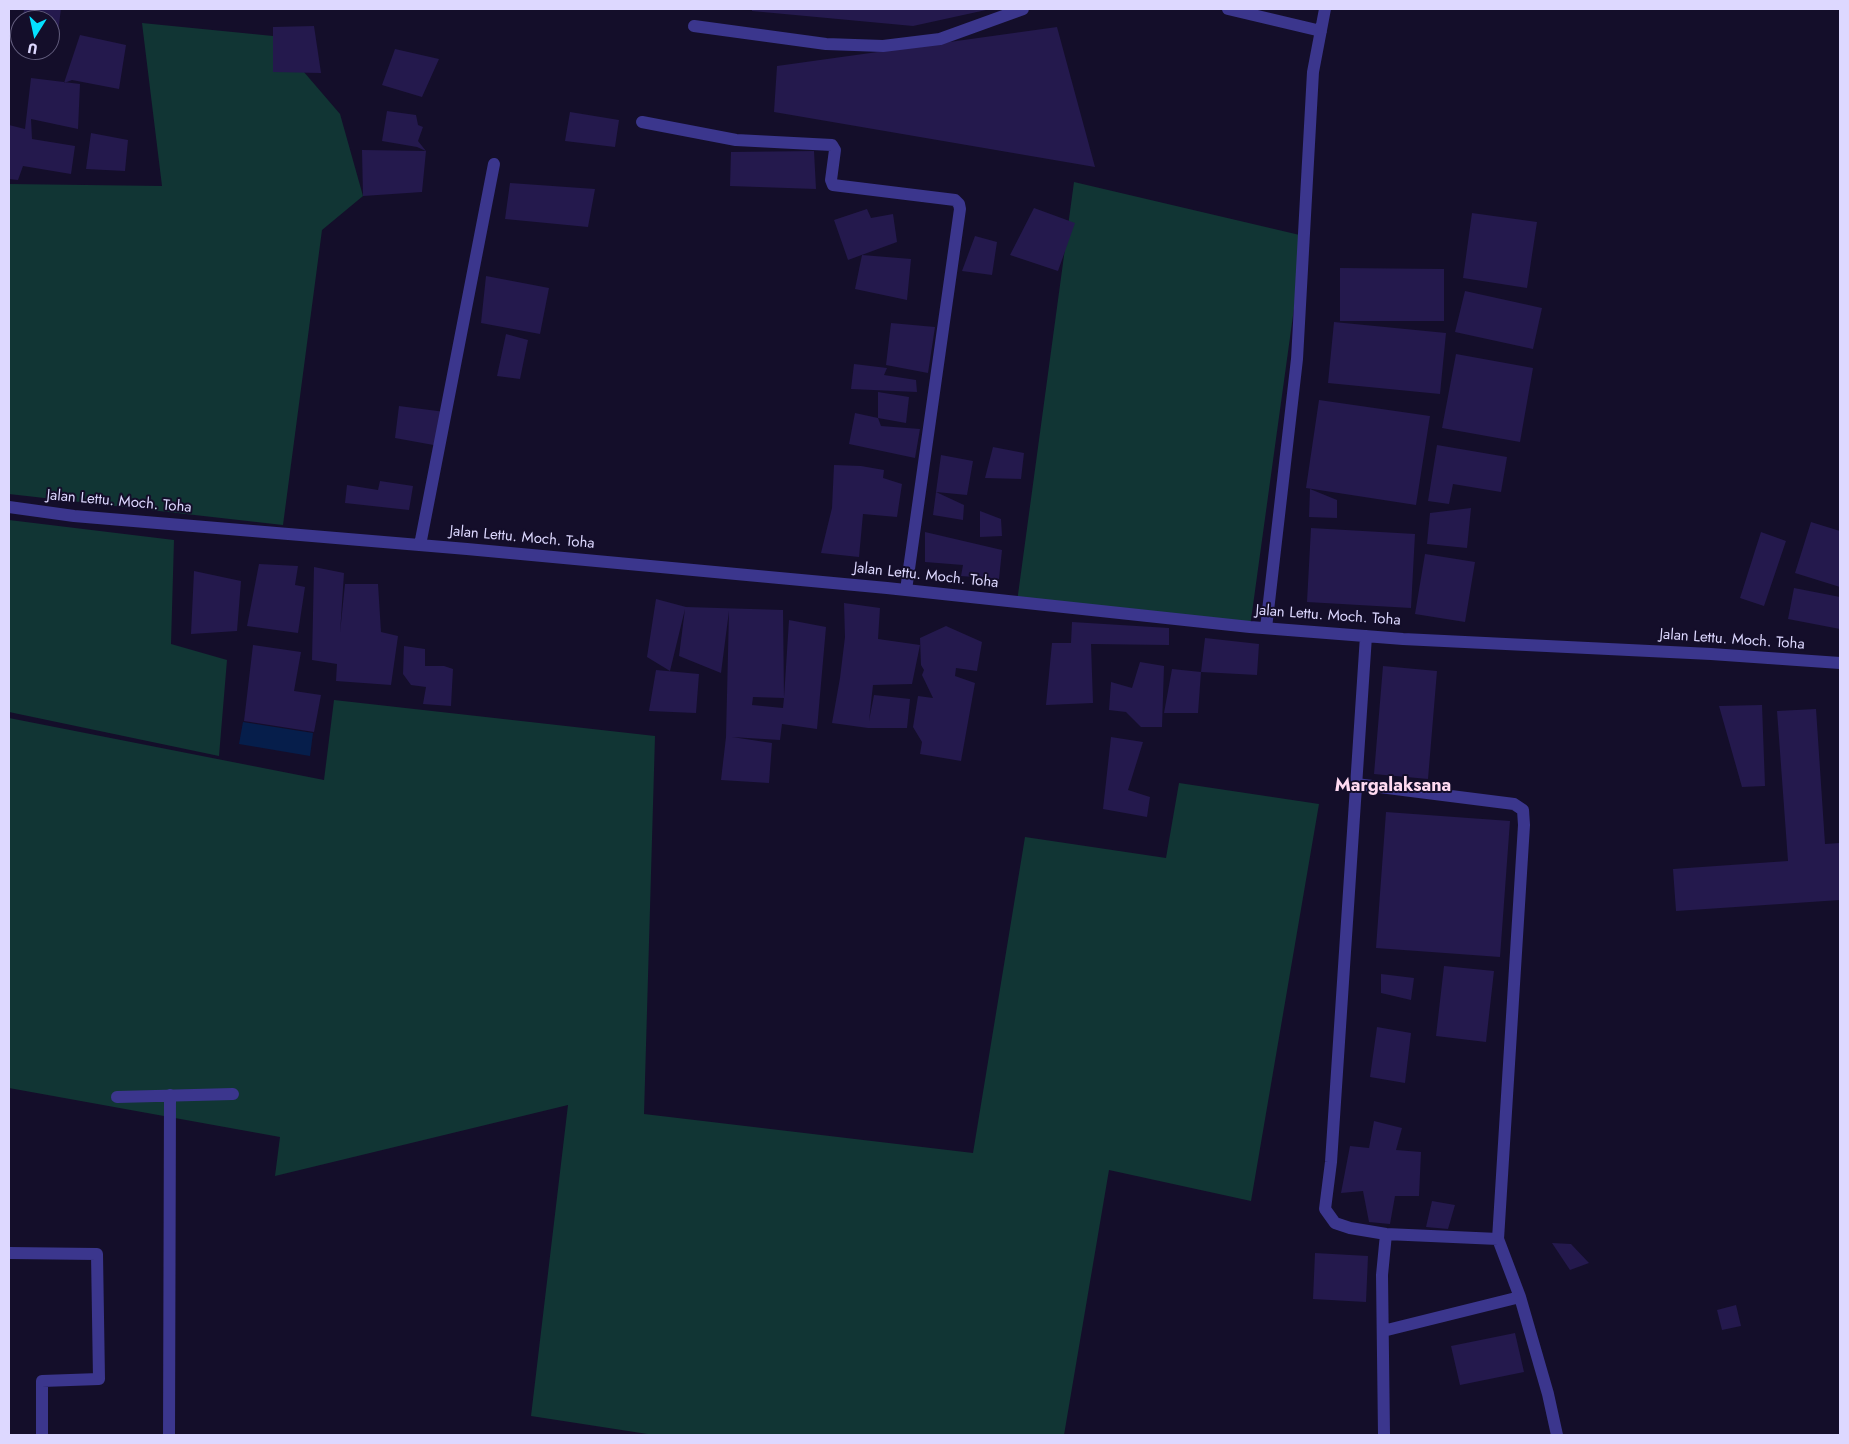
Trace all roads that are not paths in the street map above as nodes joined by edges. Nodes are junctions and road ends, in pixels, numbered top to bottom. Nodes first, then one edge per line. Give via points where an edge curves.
1 (1023, 9) edge
2 (1228, 9) edge
3 (1325, 9) edge
4 (694, 26) dead end
5 (1321, 31) junction
6 (642, 122) dead end
7 (494, 164) dead end
8 (9, 507) edge
9 (420, 545) junction
10 (906, 590) junction
11 (1266, 628) junction
12 (1366, 636) junction
13 (1840, 663) edge
14 (1356, 784) junction
15 (233, 1094) dead end
16 (170, 1095) junction
17 (117, 1097) dead end
18 (1386, 1234) junction
19 (1498, 1239) junction
20 (9, 1253) edge
21 (1520, 1297) junction
22 (1383, 1331) junction
23 (42, 1435) edge
24 (169, 1435) edge
25 (1384, 1435) edge
26 (1557, 1435) edge

1 - 4 street via 940,39 883,46 826,44
2 - 5 street
3 - 5 street
5 - 11 street via 1313,72 1297,359
6 - 10 street via 736,140 832,145 835,150 833,185 955,200 959,204
7 - 9 street
8 - 9 street, Jalan Lettu. Moch. Toha via 74,516
9 - 10 street, Jalan Lettu. Moch. Toha
10 - 11 street, Jalan Lettu. Moch. Toha
11 - 12 street, Jalan Lettu. Moch. Toha
12 - 13 street, Jalan Lettu. Moch. Toha
12 - 14 street
14 - 18 street via 1332,1162 1325,1209 1335,1223
14 - 19 street via 1514,804 1523,810
15 - 16 street
16 - 17 street
16 - 24 street
18 - 19 street
18 - 22 street via 1382,1275
19 - 21 street
20 - 23 street via 96,1254 99,1379 42,1380
21 - 22 street
21 - 26 street
22 - 25 street

